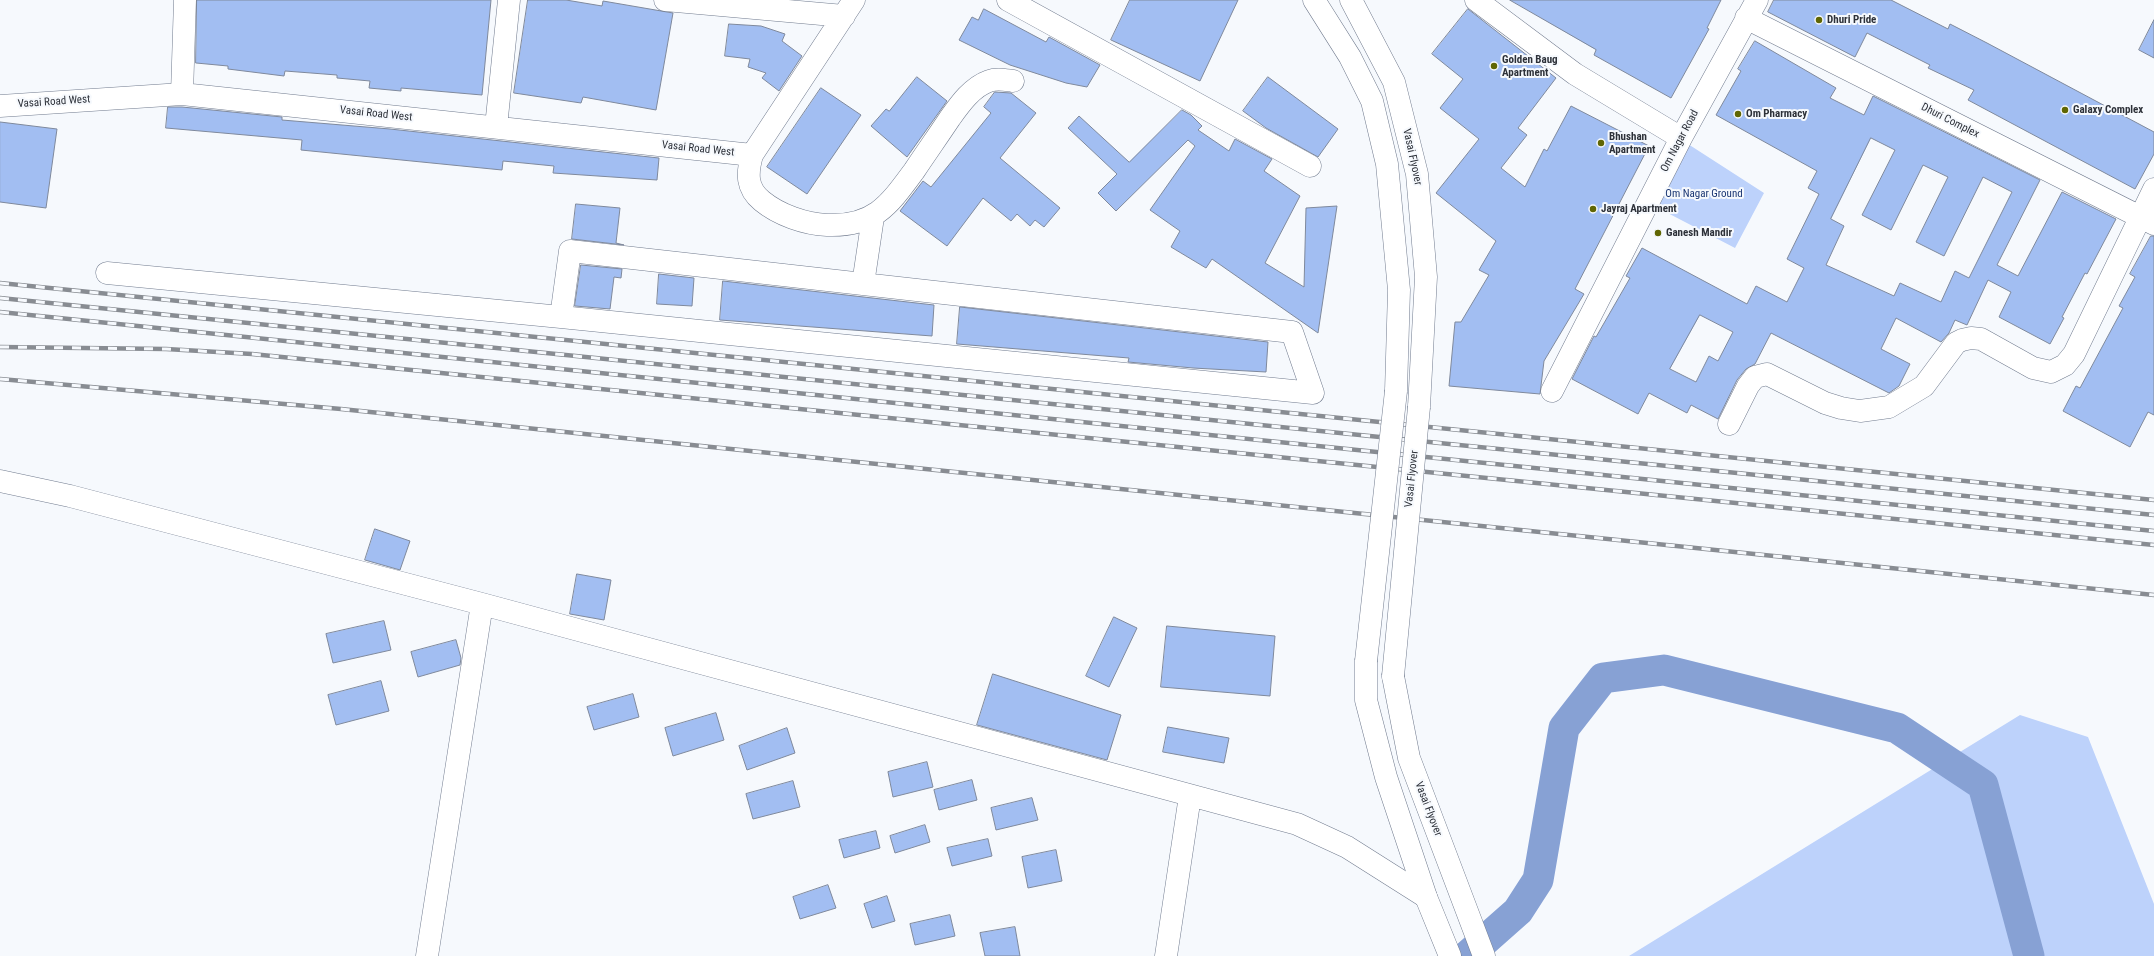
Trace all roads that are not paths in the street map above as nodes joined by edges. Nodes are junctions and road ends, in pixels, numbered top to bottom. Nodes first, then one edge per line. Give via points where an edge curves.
1 (185, 0) edge
2 (509, 0) edge
3 (664, 0) edge
4 (1008, 0) edge
5 (1314, 0) edge
6 (1351, 0) edge
7 (1476, 0) edge
8 (849, 8) edge
9 (1752, 9) edge
10 (1013, 81) dead end
11 (182, 94) junction
12 (0, 106) edge
13 (496, 127) junction
14 (1681, 138) junction
15 (752, 155) junction
16 (1310, 166) dead end
17 (2154, 189) edge
18 (873, 216) junction
19 (2147, 220) edge
20 (107, 273) dead end
21 (863, 284) junction
22 (561, 317) junction
23 (1552, 392) dead end
24 (1729, 424) dead end
25 (0, 481) edge
26 (482, 604) junction
27 (1190, 796) junction
28 (1426, 897) junction
29 (427, 956) edge
30 (1166, 956) edge
31 (1450, 956) edge
32 (1484, 956) edge

1 - 11 street
2 - 13 street
3 - 8 street
4 - 16 street
5 - 28 street, bridge via 1350,57 1372,101 1387,164 1399,290 1396,391 1366,661 1366,700 1386,777
6 - 32 street, Vasai Flyover, bridge via 1394,82 1417,174 1426,277 1419,407 1393,676 1409,758
7 - 14 street via 1575,74
8 - 15 street
9 - 14 street, Om Nagar Road
9 - 19 street, Dhuri Complex
10 - 18 street via 988,81 964,98 893,201
11 - 12 street, Vasai Road West
11 - 13 street, Vasai Road West
13 - 15 street, Vasai Road West
14 - 23 street, Om Nagar Road
15 - 18 street via 747,172 750,187 762,201 778,211 800,221 819,225 854,224
17 - 19 street
18 - 21 street
19 - 24 street via 2066,365 2051,372 2033,368 1981,339 1971,338 1956,343 1924,386 1889,407 1860,411 1841,408 1825,403 1767,374 1755,377 1748,386
20 - 22 street
21 - 22 street via 570,251
21 - 22 street via 1292,332 1313,393
25 - 26 street via 70,496
26 - 27 street
26 - 29 street
27 - 28 street via 1297,824 1347,847
27 - 30 street
28 - 31 street

